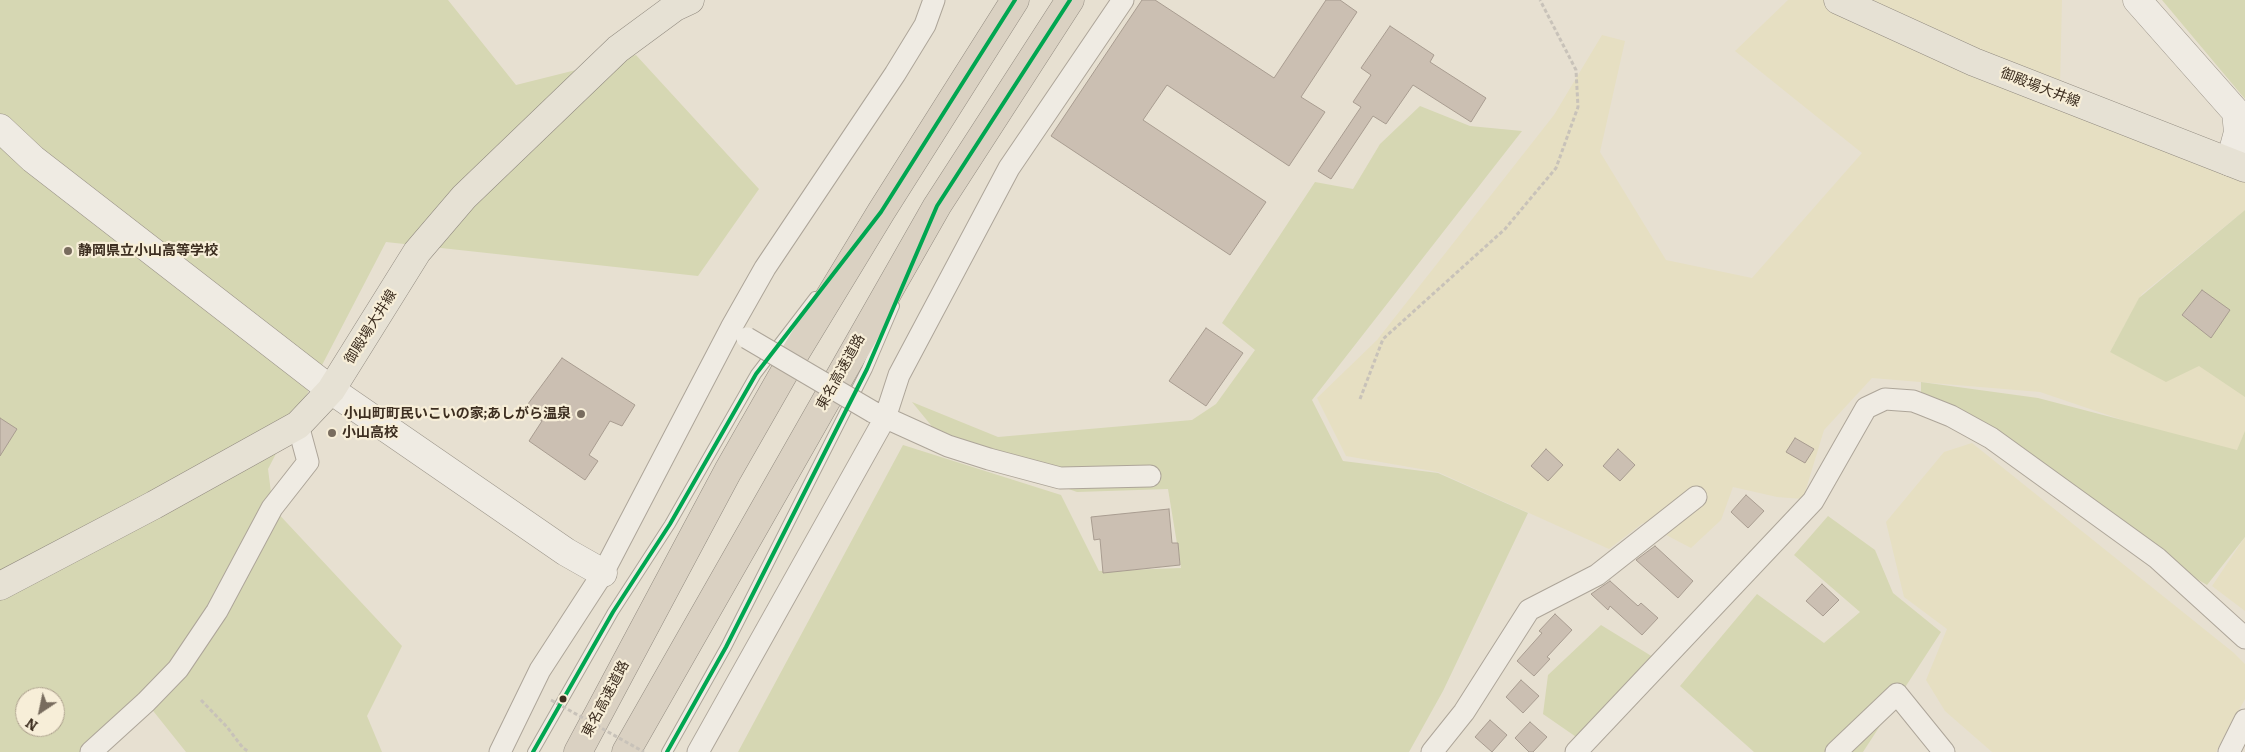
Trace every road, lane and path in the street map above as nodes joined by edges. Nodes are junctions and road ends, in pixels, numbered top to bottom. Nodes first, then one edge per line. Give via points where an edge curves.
1 (690, 0) edge
2 (934, 0) edge
3 (1015, 0) edge
4 (1070, 0) edge
5 (1123, 0) edge
6 (1540, 0) edge
7 (1838, 0) edge
8 (2137, 0) edge
9 (0, 128) edge
10 (2237, 165) edge
11 (937, 206) junction
12 (881, 212) junction
13 (739, 333) junction
14 (331, 390) junction
15 (1360, 399) dead end
16 (879, 415) junction
17 (298, 425) junction
18 (1150, 476) dead end
19 (1696, 497) dead end
20 (602, 573) junction
21 (0, 586) edge
22 (2245, 638) edge
23 (201, 700) dead end
24 (551, 700) dead end
25 (2245, 720) edge
26 (91, 752) edge
27 (250, 752) edge
28 (500, 752) edge
29 (533, 752) edge
30 (578, 752) edge
31 (626, 752) edge
32 (644, 752) edge
33 (666, 752) edge
34 (698, 752) edge
35 (1432, 752) edge
36 (1576, 752) edge
37 (1836, 752) edge
38 (1944, 752) edge
39 (2229, 752) edge

1 - 14 main road, 御殿場大井線 via 675,7 618,49 464,197 417,252
2 - 13 street via 925,25 895,74 765,268
3 - 12 highway, 東名高速道路
4 - 11 highway, 東名高速道路
5 - 16 street via 1009,168
6 - 15 path via 1576,70 1578,107 1556,168 1505,229 1383,340
7 - 10 main road, 御殿場大井線 via 1974,62
8 - 10 street via 2236,112
9 - 14 street via 33,159
11 - 31 highway, 東名高速道路
11 - 33 lane via 867,369 726,647
12 - 29 lane via 756,374
12 - 30 highway, 東名高速道路 via 728,471
13 - 16 street, bridge
13 - 20 street
14 - 17 main road, 御殿場大井線
14 - 20 street via 566,552
16 - 18 street via 948,446 1060,478
16 - 34 street
17 - 21 main road, 御殿場大井線 via 154,506
17 - 26 street via 308,462 272,508 217,611 178,669
19 - 35 street via 1596,575 1529,610 1464,712
20 - 28 street via 540,670
22 - 36 street via 2157,558 1991,438 1951,416 1913,401 1884,399 1866,408 1813,501
23 - 27 path
24 - 32 path, bridge
25 - 39 street
37 - 38 street via 1897,694

